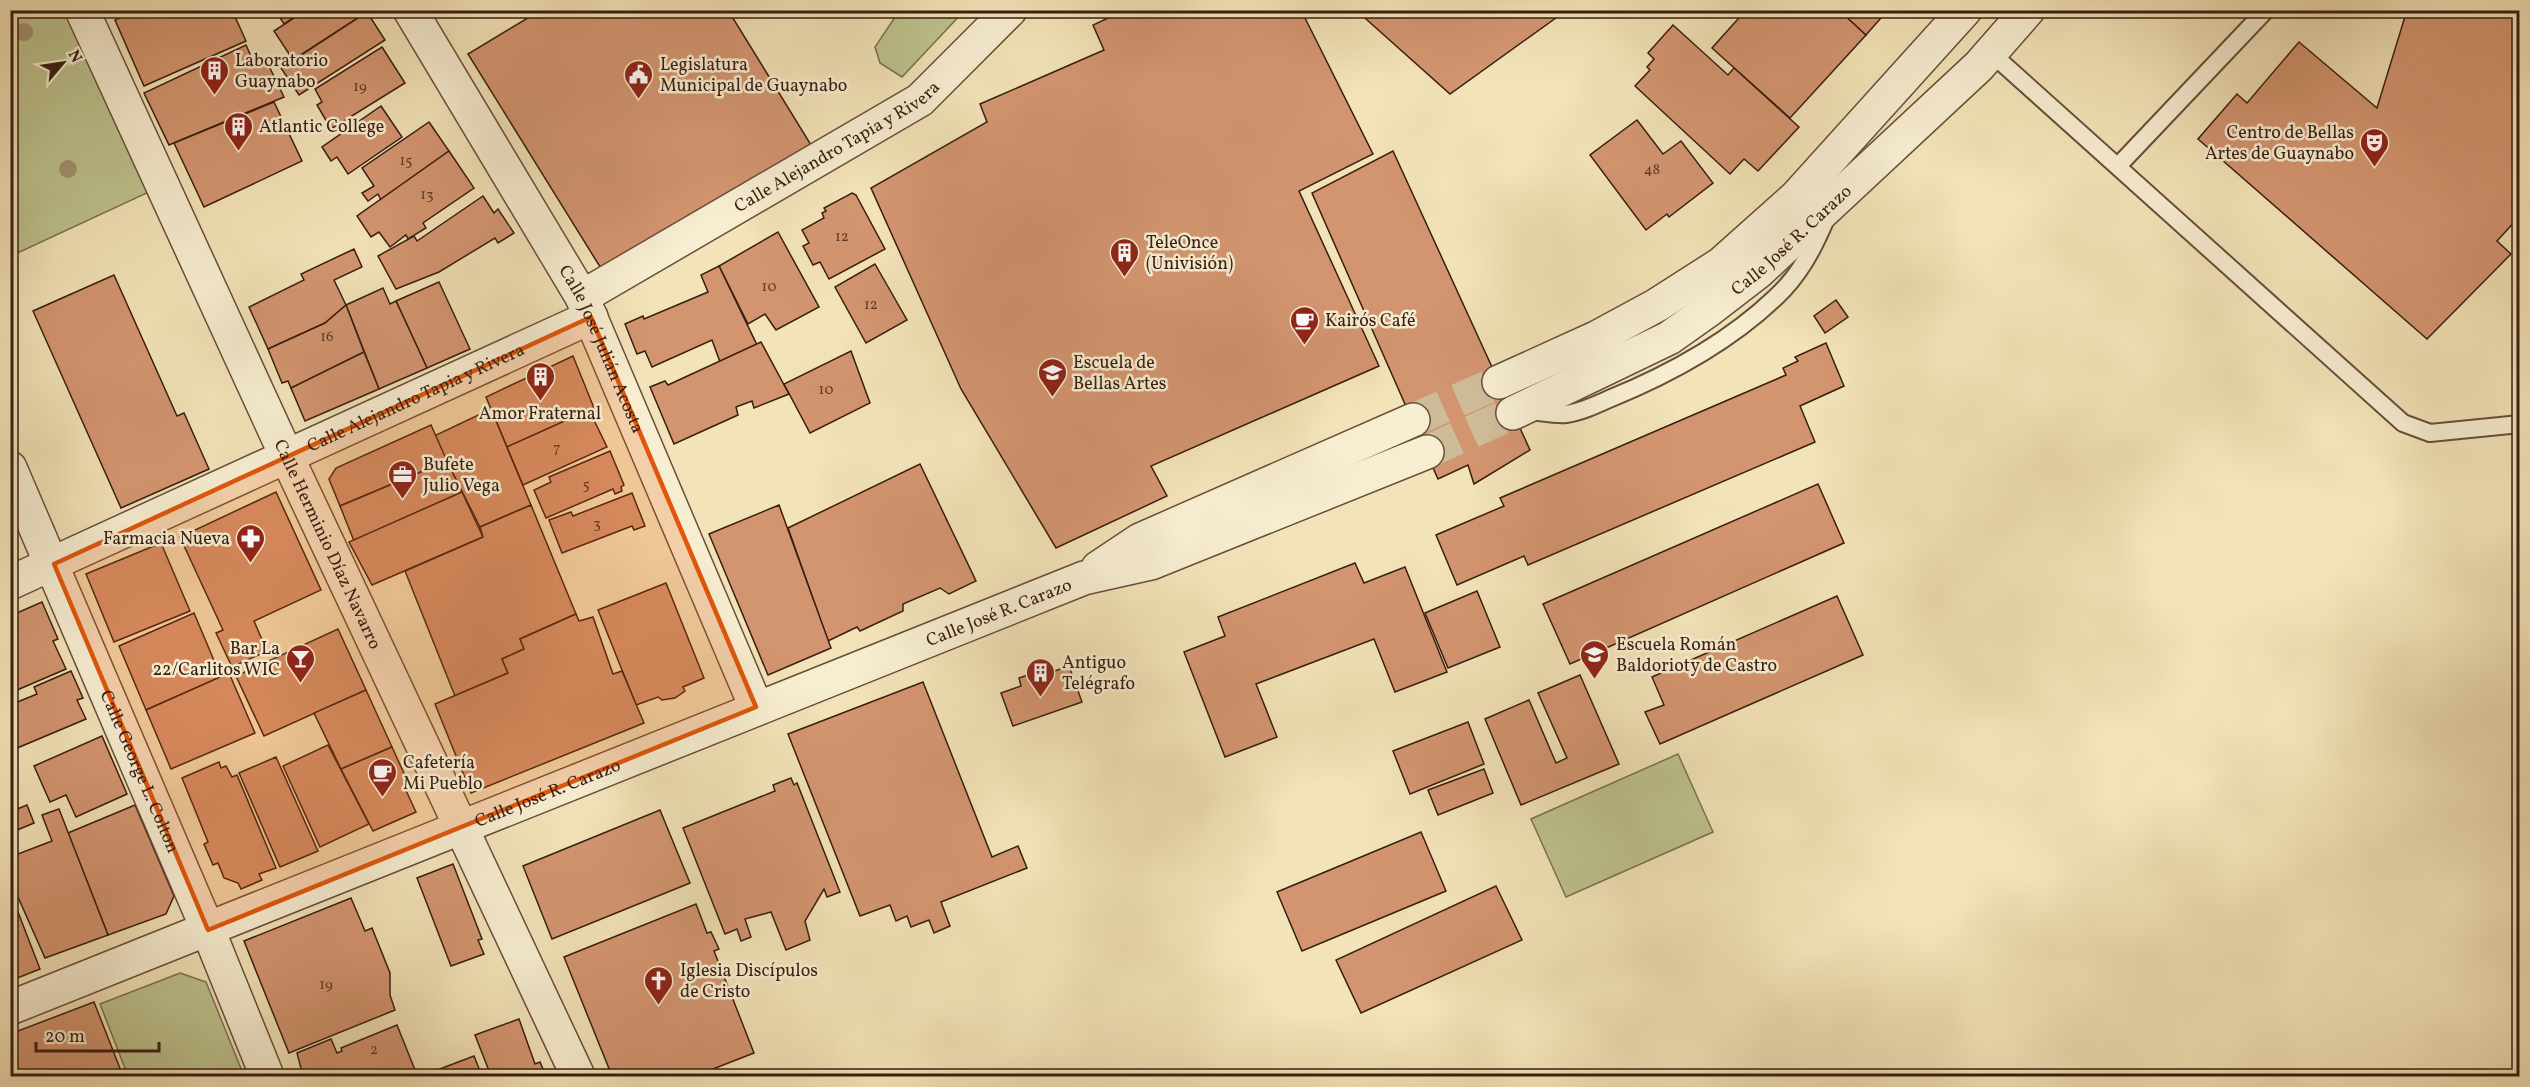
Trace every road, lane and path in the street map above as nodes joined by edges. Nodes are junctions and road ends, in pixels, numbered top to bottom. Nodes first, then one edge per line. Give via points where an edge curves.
1 (82, 10) edge
2 (410, 10) edge
3 (1010, 10) edge
4 (1965, 10) edge
5 (2266, 10) edge
6 (2018, 14) edge
7 (1991, 53) junction
8 (2118, 166) junction
9 (586, 307) junction
10 (1499, 382) tunnel mouth
11 (1516, 412) tunnel mouth
12 (1413, 420) tunnel mouth
13 (2520, 424) edge
14 (1427, 452) tunnel mouth
15 (287, 457) junction
16 (10, 468) edge
17 (54, 564) junction
18 (1084, 578) junction
19 (10, 583) edge
20 (756, 707) junction
21 (463, 826) junction
22 (208, 930) junction
23 (10, 1008) edge
24 (267, 1077) edge
25 (578, 1077) edge

1 - 15 street, Calle Herminio Díaz Navarro
2 - 9 street, Calle José Julián Acosta
3 - 9 street, Calle Alejandro Tapia y Rivera via 920,100
4 - 10 street, Calle José R. Carazo via 1796,197 1721,264 1627,321
5 - 8 lane
6 - 7 street, Calle José R. Carazo
7 - 8 lane
7 - 11 street, Calle José R. Carazo via 1758,272 1669,338
8 - 13 lane via 2403,423 2430,433
9 - 15 street, Calle Alejandro Tapia y Rivera
9 - 20 street, Calle José Julián Acosta
12 - 18 street, Calle José R. Carazo via 1140,540
14 - 18 street, Calle José R. Carazo via 1150,563
15 - 17 street, Calle Alejandro Tapia y Rivera
15 - 21 street, Calle Herminio Díaz Navarro
16 - 17 street, Calle George L. Colton
17 - 19 street, Calle Alejandro Tapia y Rivera
17 - 22 street, Calle George L. Colton
18 - 20 street, Calle José R. Carazo
20 - 21 street, Calle José R. Carazo
21 - 22 street, Calle José R. Carazo
21 - 25 street, Calle Herminio Díaz Navarro
22 - 23 street, Calle José R. Carazo
22 - 24 street, Calle George L. Colton

